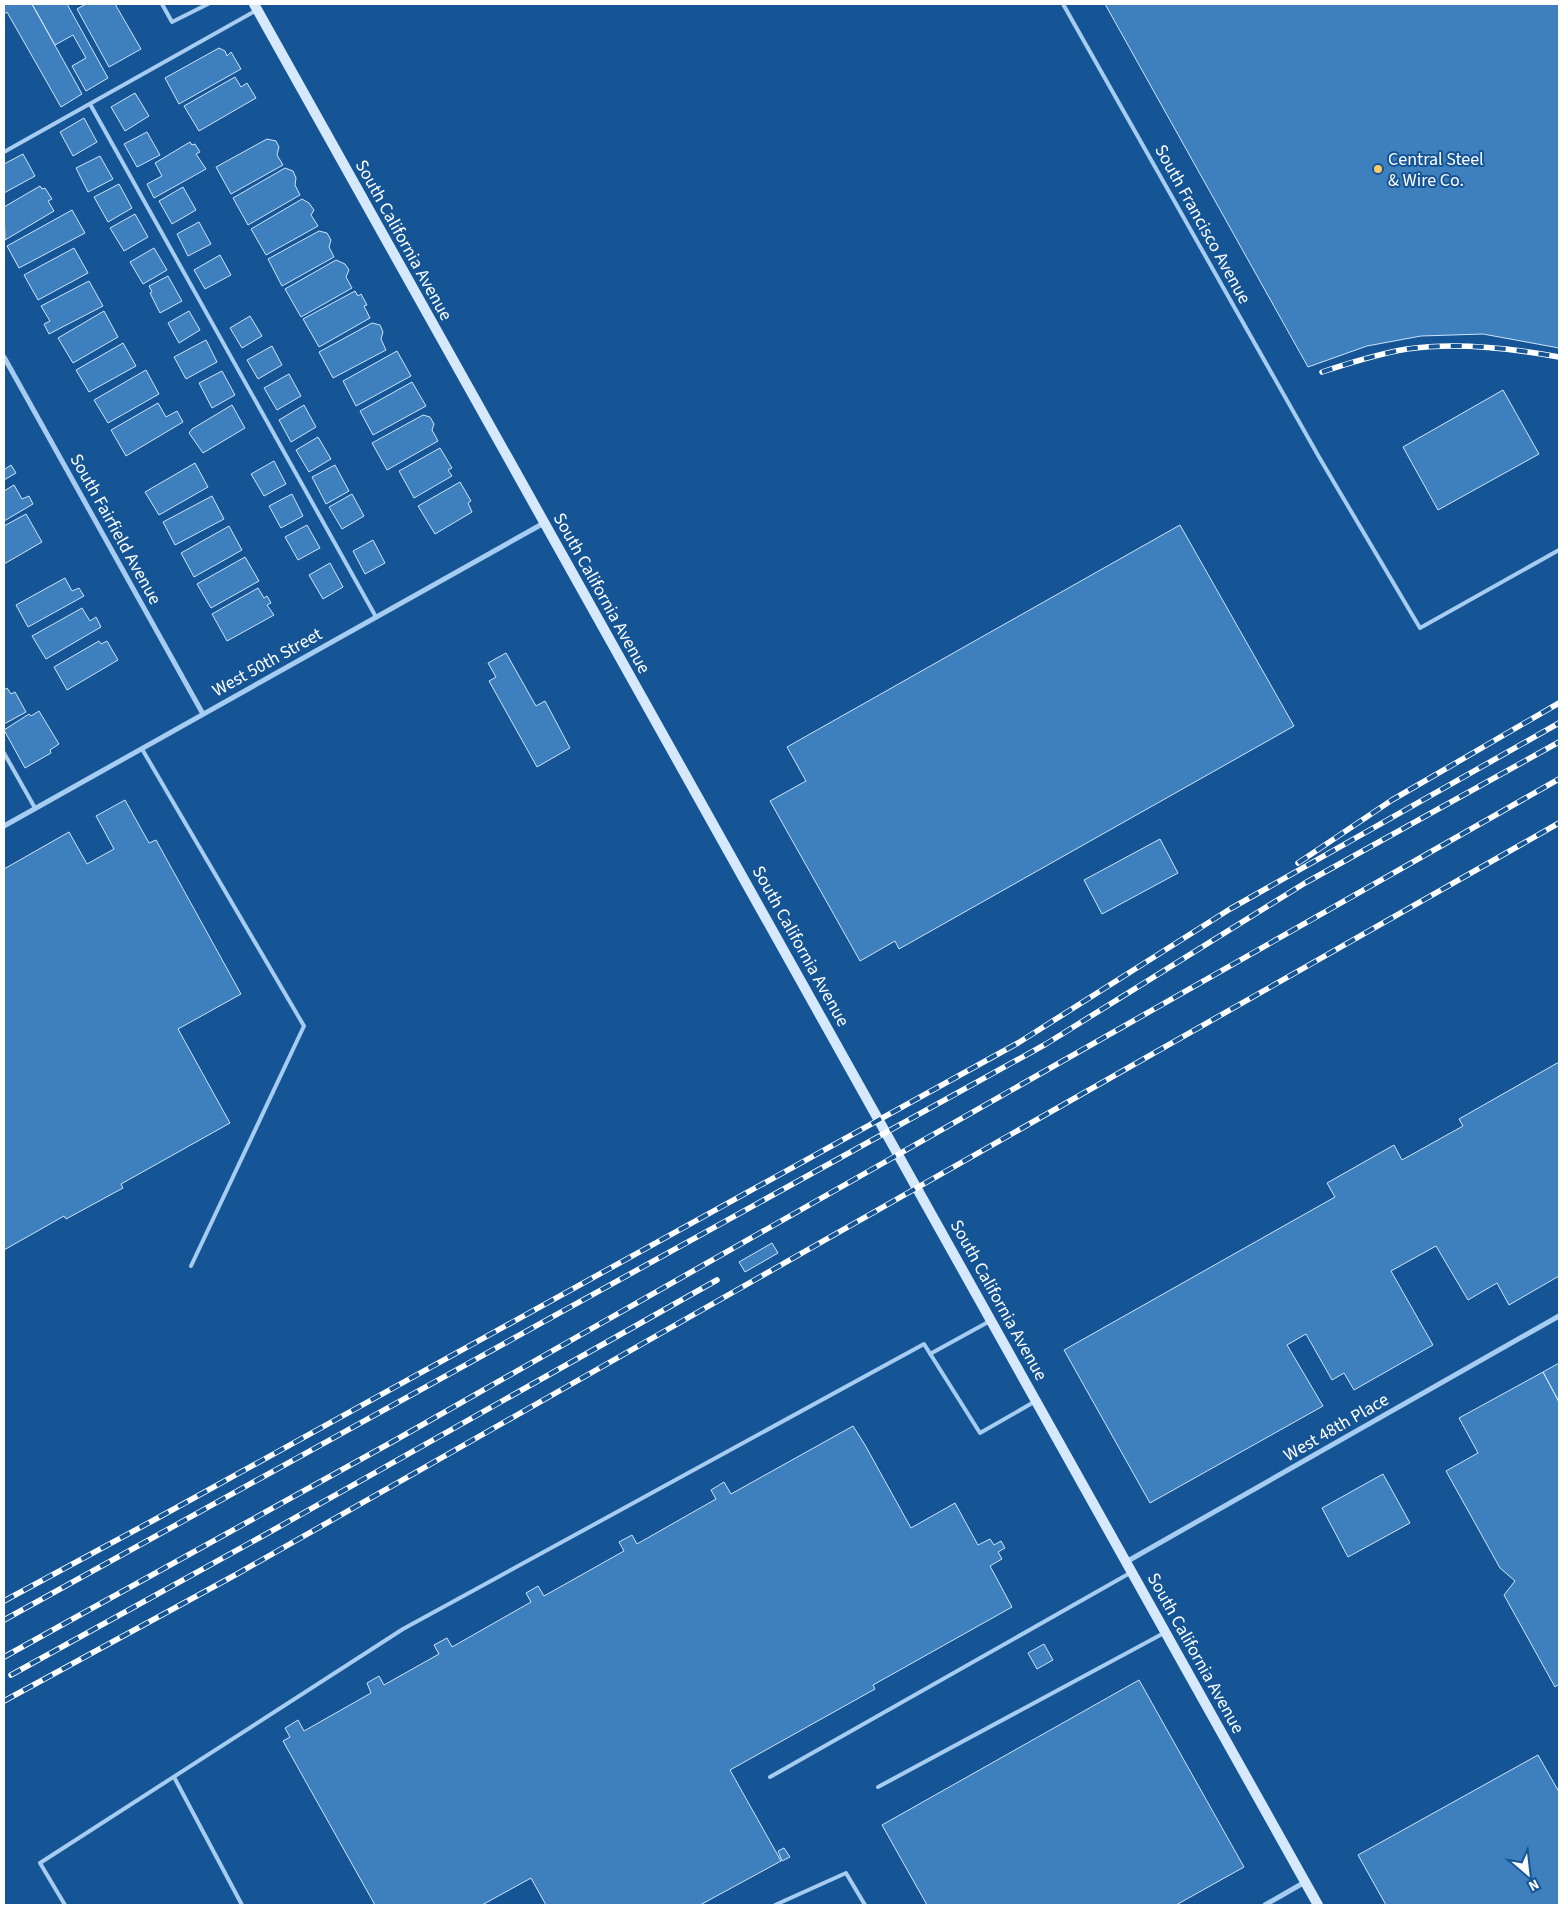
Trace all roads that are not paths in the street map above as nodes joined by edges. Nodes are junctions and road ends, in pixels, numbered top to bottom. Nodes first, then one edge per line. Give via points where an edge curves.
1 (162, 4) edge
2 (208, 4) edge
3 (1063, 4) edge
4 (256, 7) edge
5 (90, 104) junction
6 (4, 152) edge
7 (4, 357) edge
8 (544, 523) junction
9 (1559, 550) edge
10 (376, 617) junction
11 (203, 714) junction
12 (142, 749) junction
13 (4, 753) edge
14 (35, 808) junction
15 (4, 826) edge
16 (190, 1266) dead end
17 (1559, 1316) edge
18 (992, 1320) junction
19 (930, 1354) junction
20 (1037, 1401) junction
21 (1126, 1562) junction
22 (1132, 1572) junction
23 (1166, 1632) junction
24 (174, 1777) junction
25 (770, 1777) dead end
26 (878, 1787) dead end
27 (1305, 1882) junction
28 (65, 1905) edge
29 (242, 1905) edge
30 (775, 1905) edge
31 (866, 1905) edge
32 (1265, 1905) edge
33 (1318, 1905) edge

1 - 2 lane via 172,22
3 - 9 lane, South Francisco Avenue via 1319,457 1420,628
4 - 5 lane
4 - 8 street, South California Avenue
5 - 6 lane
5 - 10 lane
7 - 11 street, South Fairfield Avenue
8 - 10 street, West 50th Street
8 - 18 street, South California Avenue
10 - 11 street, West 50th Street
11 - 12 street, West 50th Street
12 - 14 street, West 50th Street
12 - 16 lane via 304,1026
13 - 14 lane
14 - 15 street, West 50th Street
17 - 21 street, West 48th Place
18 - 19 lane
18 - 20 street, South California Avenue
19 - 20 lane via 980,1433
19 - 24 lane via 924,1344 403,1629
20 - 21 street, South California Avenue
21 - 22 street, South California Avenue
22 - 23 street, South California Avenue
22 - 25 lane
23 - 26 lane
23 - 27 street, South California Avenue
24 - 28 lane via 40,1863
24 - 29 lane
27 - 32 street
27 - 33 street, South California Avenue
30 - 31 lane via 846,1873

